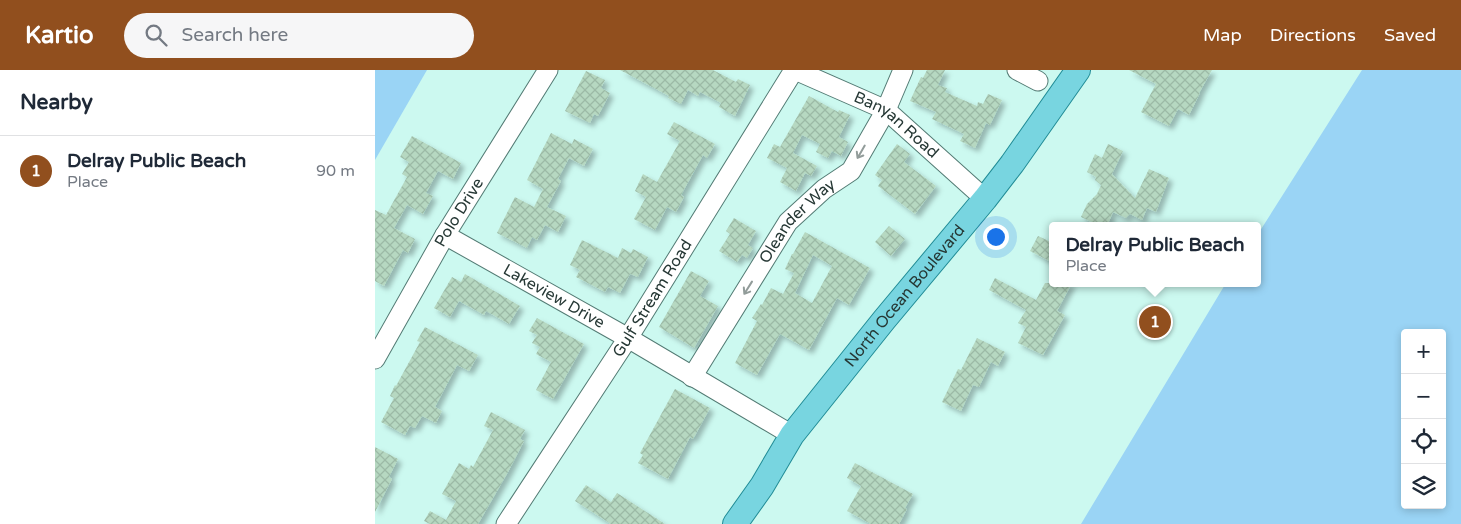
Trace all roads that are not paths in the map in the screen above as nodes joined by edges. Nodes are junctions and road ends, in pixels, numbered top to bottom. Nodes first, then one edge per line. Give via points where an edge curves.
1 (548, 70) edge
2 (795, 70) edge
3 (903, 70) edge
4 (1017, 70) edge
5 (1078, 70) edge
6 (1038, 81) dead end
7 (886, 110) junction
8 (985, 199) junction
9 (445, 235) junction
10 (628, 338) junction
11 (375, 359) edge
12 (692, 377) junction
13 (792, 435) junction
14 (506, 524) edge
15 (735, 524) edge

1 - 9 street, Polo Drive
2 - 7 street, Banyan Road
2 - 10 street, Gulf Stream Road
3 - 7 street, Oleander Way
4 - 6 street
5 - 8 main road, North Ocean Boulevard
7 - 8 street, Banyan Road
7 -> 12 street, Oleander Way via 851,171 824,189 787,222
8 - 13 main road, North Ocean Boulevard
9 - 10 street, Lakeview Drive
9 - 11 street, Polo Drive
10 - 12 street, Lakeview Drive
10 - 14 street, Gulf Stream Road
12 - 13 street, Lakeview Drive
13 - 15 main road, North Ocean Boulevard

